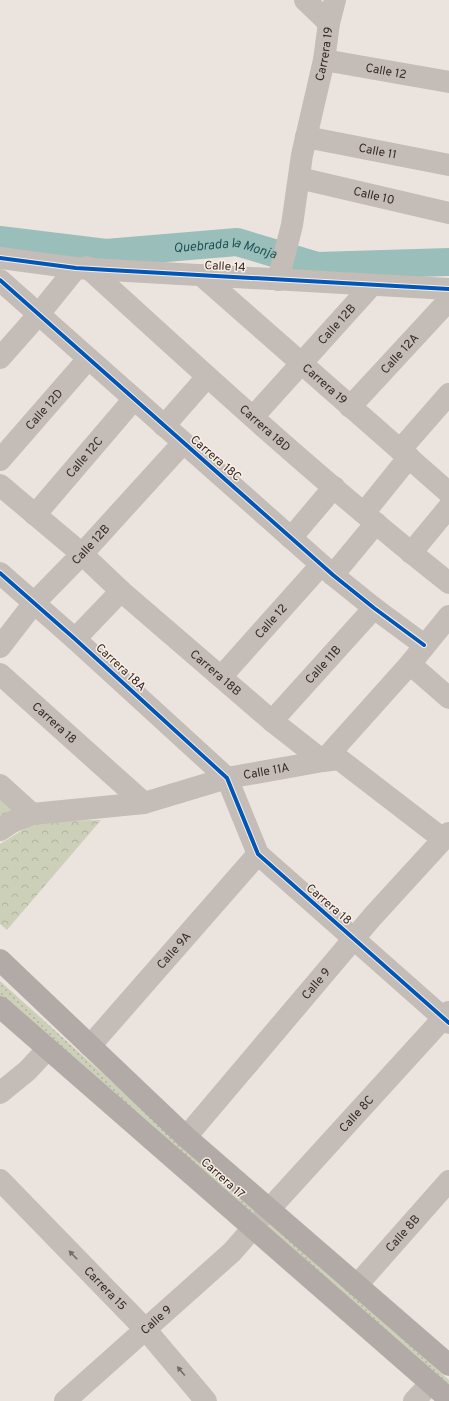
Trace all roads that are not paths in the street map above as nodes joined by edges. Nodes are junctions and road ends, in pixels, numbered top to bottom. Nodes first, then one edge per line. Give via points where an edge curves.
1 (305, 0) edge
2 (335, 0) edge
3 (329, 24) junction
4 (324, 60) junction
5 (449, 82) edge
6 (306, 138) junction
7 (449, 165) edge
8 (299, 178) junction
9 (449, 213) edge
10 (0, 258) edge
11 (81, 268) junction
12 (280, 273) junction
13 (201, 275) junction
14 (0, 280) edge
15 (372, 285) junction
16 (449, 289) edge
17 (449, 300) edge
18 (39, 314) junction
19 (0, 358) edge
20 (88, 359) junction
21 (301, 364) junction
22 (207, 377) junction
23 (449, 394) edge
24 (134, 399) junction
25 (350, 407) junction
26 (254, 418) junction
27 (164, 426) junction
28 (183, 443) junction
29 (404, 454) junction
30 (0, 460) edge
31 (0, 485) edge
32 (334, 487) junction
33 (449, 493) edge
34 (449, 507) edge
35 (35, 515) junction
36 (370, 518) junction
37 (291, 538) junction
38 (411, 553) junction
39 (82, 554) junction
40 (327, 570) junction
41 (0, 573) edge
42 (449, 583) edge
43 (121, 590) junction
44 (34, 603) junction
45 (374, 608) junction
46 (449, 616) edge
47 (75, 639) junction
48 (424, 645) junction
49 (0, 647) edge
50 (410, 664) junction
51 (0, 674) edge
52 (222, 677) junction
53 (449, 698) edge
54 (272, 721) junction
55 (323, 761) junction
56 (226, 778) junction
57 (0, 785) edge
58 (144, 803) junction
59 (32, 814) junction
60 (0, 830) edge
61 (446, 836) edge
62 (258, 854) junction
63 (354, 939) junction
64 (0, 960) edge
65 (0, 978) edge
66 (0, 1007) edge
67 (0, 1018) edge
68 (447, 1018) edge
69 (90, 1046) junction
70 (42, 1055) junction
71 (0, 1093) edge
72 (186, 1138) junction
73 (0, 1180) edge
74 (449, 1181) edge
75 (267, 1212) junction
76 (246, 1236) junction
77 (357, 1285) junction
78 (146, 1330) junction
79 (439, 1384) edge
80 (65, 1401) edge
81 (206, 1401) edge

1 - 3 street
2 - 3 street, Carrera 19
3 - 4 street, Carrera 19
4 - 5 street, Calle 12
4 - 6 street, Carrera 19
6 - 7 street, Calle 11
6 - 8 street, Carrera 19
8 - 9 street, Calle 10
8 - 12 street, Carrera 19 via 292,225
10 - 11 street, Calle 14
11 - 13 street, Calle 14
11 - 18 street
11 - 22 street, Carrera 18D
12 - 13 street, Calle 14
12 - 15 street, Calle 14
13 - 21 street, Carrera 19
14 - 18 street, Carrera 18C
15 - 16 street, Calle 14
15 - 21 street, Calle 12B
17 - 25 street, Calle 12A
18 - 19 street
18 - 20 street, Carrera 18C
20 - 24 street, Carrera 18C
20 - 30 street, Calle 12D
21 - 25 street, Carrera 19
21 - 26 street, Calle 12B
22 - 26 street, Carrera 18D
22 - 27 street
23 - 29 street, Calle 12
24 - 27 street, Carrera 18C
24 - 35 street, Calle 12C
25 - 29 street, Carrera 19
26 - 32 street, Carrera 18D
27 - 28 street, Carrera 18C
28 - 37 street, Carrera 18C
28 - 39 street, Calle 12B
29 - 33 street, Carrera 19
29 - 36 street, Calle 12
31 - 35 street, Carrera 18B
32 - 36 street, Carrera 18D
32 - 37 street
34 - 38 street
35 - 39 street, Carrera 18B
36 - 38 street, Carrera 18D
36 - 40 street, Calle 12
37 - 40 street, Carrera 18C
38 - 42 street, Carrera 18D
39 - 43 street, Carrera 18B
39 - 44 street, Calle 12B
40 - 45 street, Carrera 18C
40 - 52 street, Calle 12
41 - 44 street, Carrera 18A
43 - 47 street
43 - 52 street, Carrera 18B
44 - 47 street, Carrera 18A
44 - 49 street, Calle 12B
45 - 48 street, Carrera 18C
45 - 54 street, Calle 11B
46 - 48 street
47 - 56 street, Carrera 18A
48 - 50 street
50 - 53 street
50 - 55 street
51 - 58 street, Carrera 18
52 - 54 street, Carrera 18B
54 - 55 street, Carrera 18B
55 - 56 street, Calle 11A
55 - 61 street via 339,759
56 - 58 street, Calle 11A
56 - 62 street, Carrera 18
57 - 59 street
58 - 59 street, Calle 11A
59 - 60 street, Calle 11A
61 - 63 street, Calle 9
62 - 63 street, Carrera 18
62 - 69 street, Calle 9A
63 - 68 street, Carrera 18
63 - 72 street, Calle 9
64 - 69 main road
65 - 75 main road, Carrera 17
66 - 79 main road, Carrera 17
67 - 70 main road
68 - 75 street, Calle 8C
69 - 72 main road
70 - 71 street via 27,1072
70 - 76 main road
72 - 75 main road
78 -> 73 street, Carrera 15
74 - 77 street, Calle 8B
75 - 77 main road
75 - 79 main road, Carrera 17
76 - 78 street, Calle 9 via 232,1252
76 - 79 main road
77 - 79 main road
78 - 80 street, Calle 9
81 -> 78 street, Carrera 15

